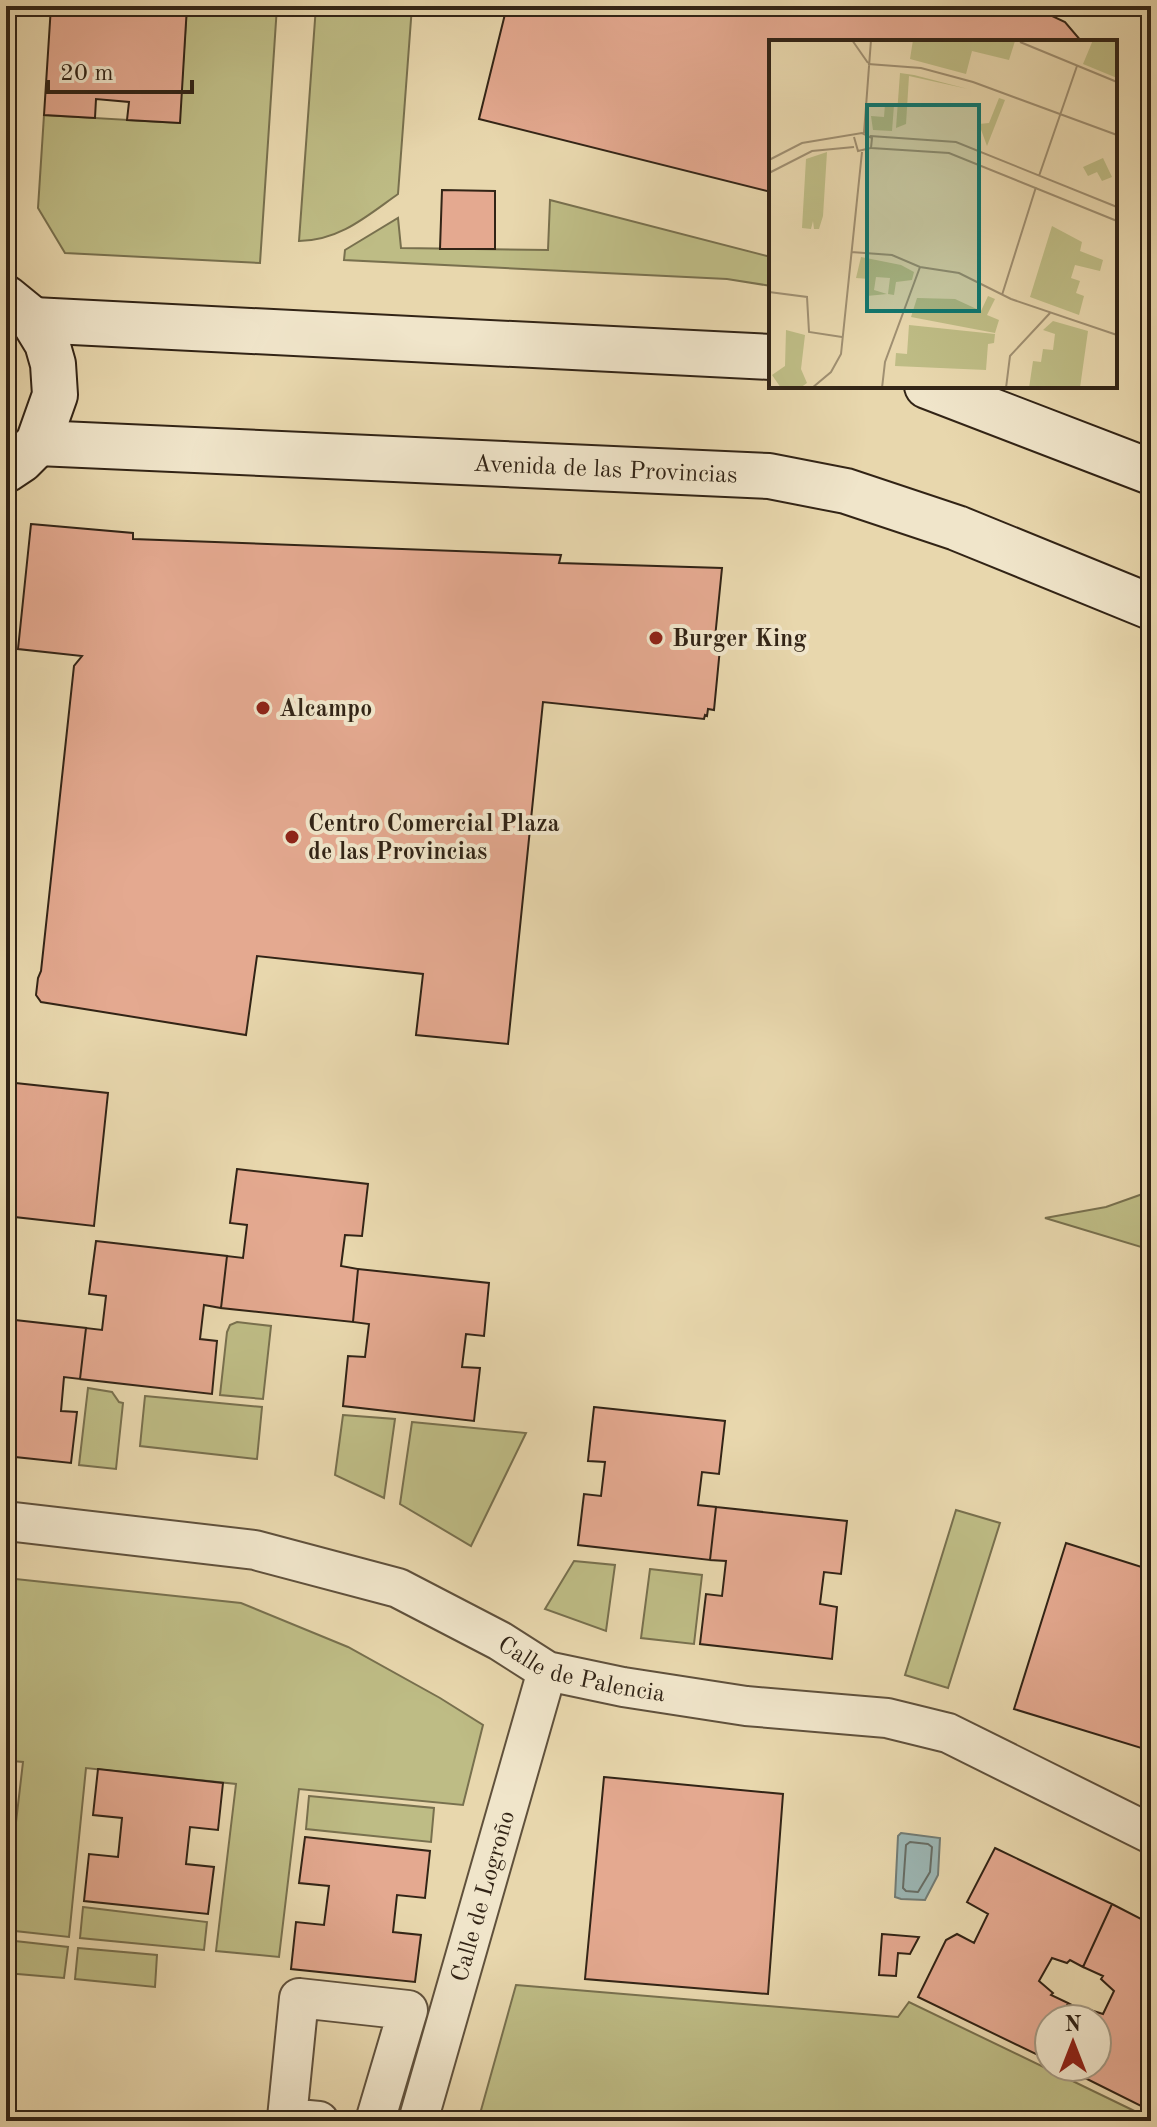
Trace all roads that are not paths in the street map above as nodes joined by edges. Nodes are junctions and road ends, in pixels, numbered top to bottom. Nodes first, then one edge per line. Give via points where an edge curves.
1 (19, 309) edge
2 (769, 357) edge
3 (932, 388) edge
4 (22, 457) edge
5 (1151, 472) edge
6 (1151, 607) edge
7 (6, 1521) edge
8 (547, 1671) junction
9 (1151, 1834) edge
10 (319, 2121) edge
11 (375, 2121) edge
12 (418, 2121) edge

1 - 2 main road, Avenida de las Provincias
1 - 4 main road, Avenida de las Provincias via 47,343 55,395
3 - 5 main road
4 - 6 main road, Avenida de las Provincias via 769,476 846,491 957,528
7 - 8 street, Calle de Palencia via 255,1550 398,1588
8 - 9 street, Calle de Palencia via 746,1706 887,1718 948,1733
8 - 12 street, Calle de Logroño
10 - 11 street via 287,2118 299,1998 408,2010

